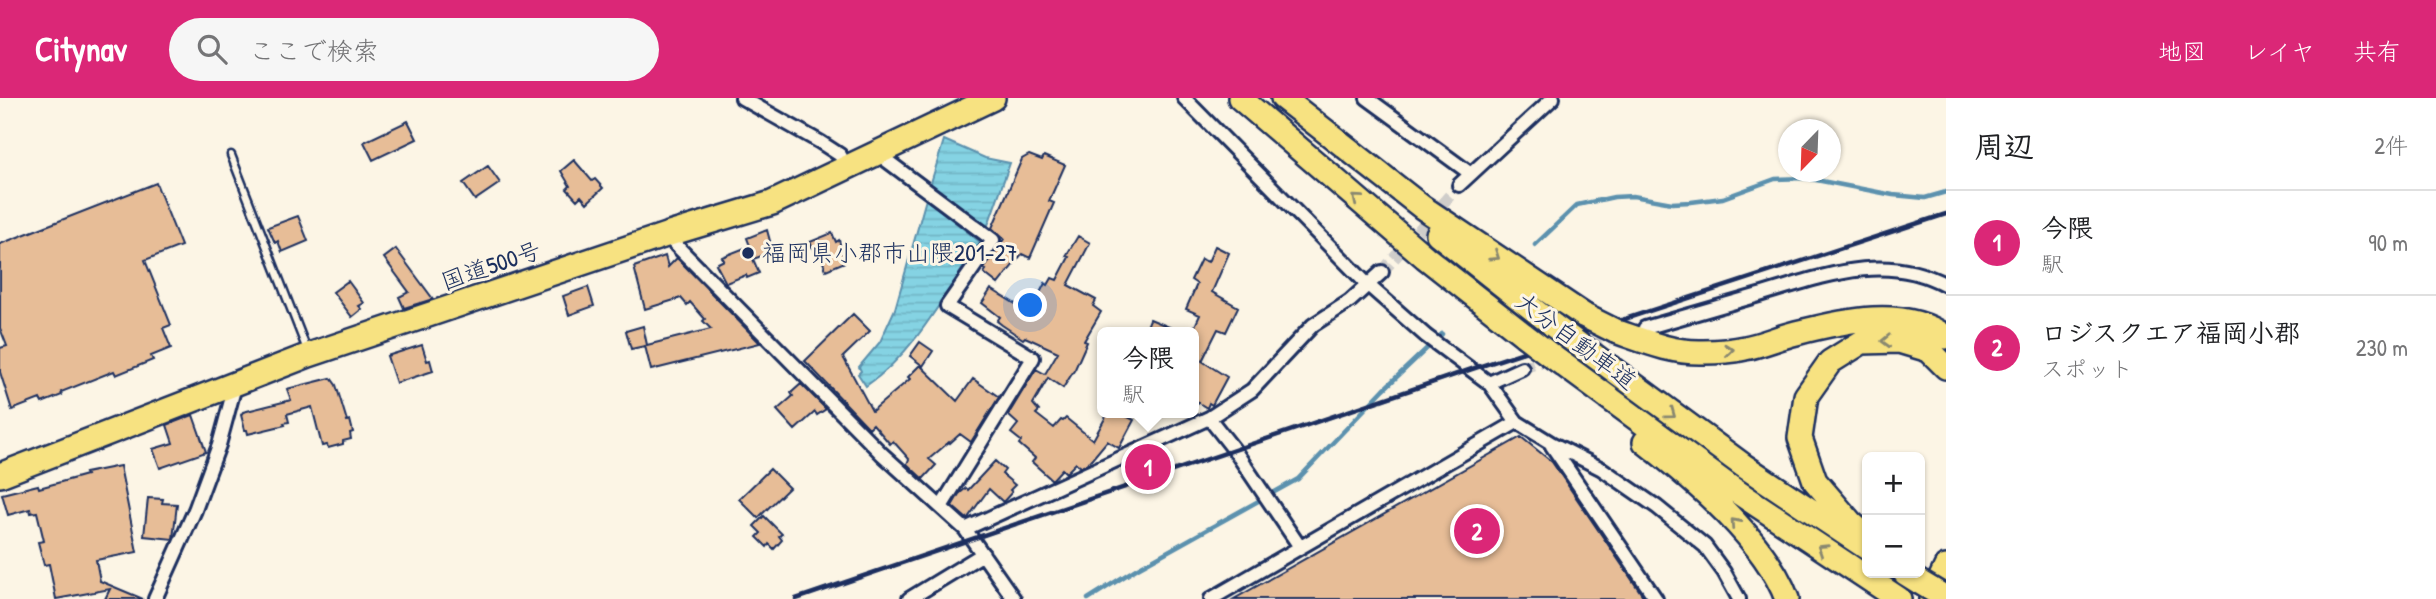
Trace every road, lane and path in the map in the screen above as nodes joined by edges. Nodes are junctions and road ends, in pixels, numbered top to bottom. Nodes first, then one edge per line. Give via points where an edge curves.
1 (742, 98) edge
2 (993, 98) edge
3 (1184, 98) edge
4 (1240, 98) edge
5 (1281, 98) edge
6 (1367, 98) edge
7 (1553, 98) edge
8 (878, 154) junction
9 (231, 155) dead end
10 (847, 168) junction
11 (1471, 174) junction
12 (1459, 185) tunnel mouth
13 (666, 235) junction
14 (1382, 272) tunnel mouth
15 (1368, 285) junction
16 (1946, 285) edge
17 (1645, 328) dead end
18 (1946, 337) edge
19 (309, 355) junction
20 (1535, 360) junction
21 (1946, 367) edge
22 (236, 382) junction
23 (1489, 383) junction
24 (1209, 418) junction
25 (1517, 422) junction
26 (1551, 443) junction
27 (0, 475) edge
28 (941, 507) junction
29 (965, 529) junction
30 (1862, 533) edge
31 (1862, 545) edge
32 (1300, 547) junction
33 (983, 554) junction
34 (1946, 567) edge
35 (1917, 582) edge
36 (1946, 598) edge
37 (155, 599) edge
38 (909, 599) edge
39 (1014, 599) edge
40 (1211, 599) edge
41 (1656, 599) edge
42 (1739, 599) edge
43 (1787, 599) edge
44 (1899, 599) edge

1 - 10 street via 840,155
2 - 8 highway, 国道500号
3 - 15 street
20 -> 4 highway, 大分自動車道, bridge via 1519,339
5 -> 18 highway, bridge via 1422,207 1585,316 1615,331 1666,349 1701,352 1746,348 1867,319 1904,321
5 -> 31 highway, 大分自動車道, bridge via 1400,203 1554,326 1744,466
6 - 11 street
7 - 11 street
8 - 10 highway, 国道500号
8 - 28 street via 993,240 947,306 1033,358
9 - 19 lane
10 - 13 highway, 国道500号 via 772,203
11 - 12 street
13 - 19 highway, 国道500号
13 - 28 street via 882,454
14 - 15 street
15 - 23 street via 1426,337
15 - 24 street via 1313,325 1252,390
16 - 17 street via 1906,269 1833,273
19 - 22 highway, 国道500号
20 - 23 street
43 -> 20 highway via 1779,577 1734,520 1648,444
44 -> 20 highway, 大分自動車道
21 -> 30 highway via 1929,350 1899,341 1862,342 1830,362 1806,396 1800,438 1815,481
22 - 27 highway, 国道500号
22 - 37 street via 195,510
23 - 25 street
24 - 29 street
24 - 32 street
25 - 26 street
25 - 32 street
26 - 41 street
26 - 42 street via 1602,469 1705,546
28 - 29 street
29 - 33 street
32 - 40 street
33 - 38 street
33 - 39 street
34 - 35 highway
35 - 36 highway, bridge

